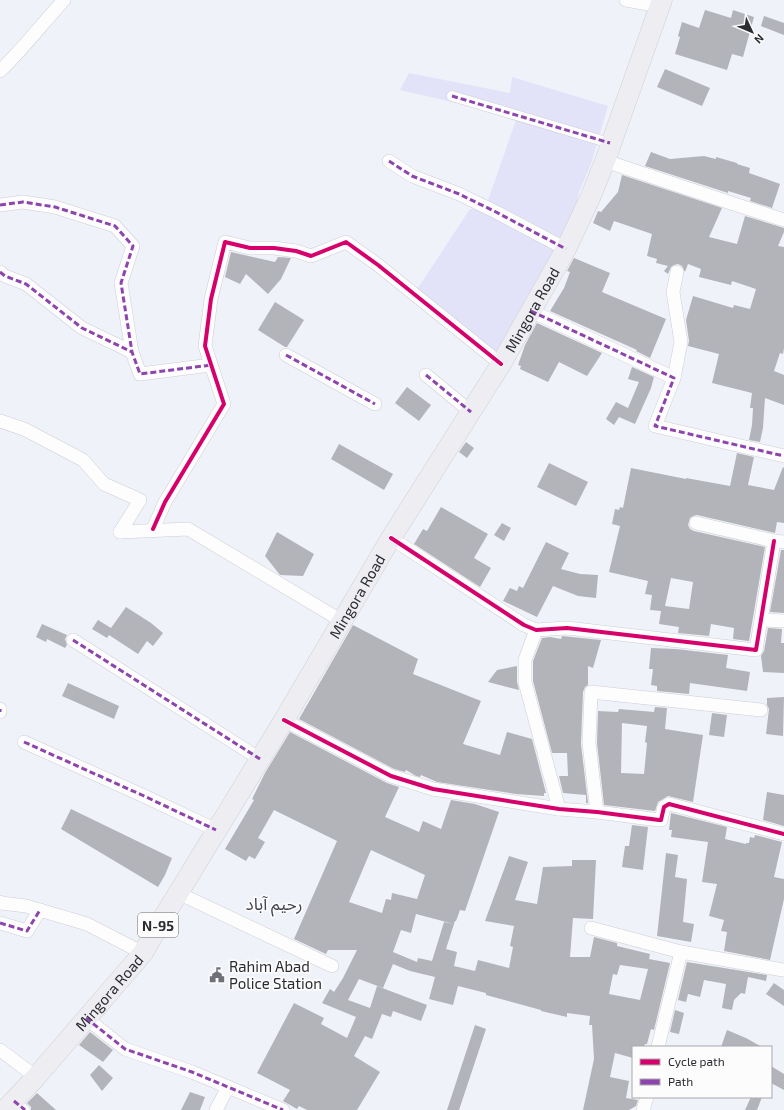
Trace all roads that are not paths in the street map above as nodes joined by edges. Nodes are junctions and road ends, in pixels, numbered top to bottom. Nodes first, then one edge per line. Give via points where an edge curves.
1 (64, 0) edge
2 (626, 0) edge
3 (661, 3) edge
4 (0, 71) edge
5 (452, 96) dead end
6 (608, 152) junction
7 (389, 161) dead end
8 (0, 205) edge
9 (784, 220) edge
10 (566, 249) junction
11 (0, 272) edge
12 (677, 272) dead end
13 (531, 311) junction
14 (132, 352) junction
15 (286, 355) dead end
16 (500, 364) junction
17 (211, 365) junction
18 (426, 375) dead end
19 (674, 378) junction
20 (375, 404) dead end
21 (470, 412) junction
22 (0, 420) edge
23 (784, 456) edge
24 (696, 524) dead end
25 (153, 529) junction
26 (391, 538) junction
27 (779, 542) edge
28 (761, 620) junction
29 (342, 621) junction
30 (784, 622) edge
31 (536, 630) junction
32 (73, 640) dead end
33 (761, 710) dead end
34 (284, 720) junction
35 (24, 742) dead end
36 (260, 759) junction
37 (559, 809) junction
38 (597, 812) junction
39 (216, 830) junction
40 (784, 834) edge
41 (178, 893) junction
42 (0, 902) edge
43 (40, 910) junction
44 (0, 923) edge
45 (591, 928) dead end
46 (681, 952) junction
47 (143, 953) junction
48 (332, 966) dead end
49 (783, 970) edge
50 (86, 1018) junction
51 (658, 1046) edge
52 (0, 1050) edge
53 (36, 1077) junction
54 (228, 1087) junction
55 (647, 1098) edge
56 (9, 1108) edge
57 (216, 1110) edge
58 (283, 1110) edge
59 (644, 1110) edge

1 - 4 street
2 - 3 street
3 - 6 main road, Mingora Road / N-95
5 - 6 street
6 - 9 street via 730,203
6 - 10 main road, Mingora Road / N-95
7 - 10 street via 412,176 459,194
8 - 14 street via 23,202 55,207 115,226 134,246 121,283
10 - 13 main road, Mingora Road / N-95
11 - 14 street via 26,284 82,328
12 - 19 street via 673,292 681,342
13 - 16 main road, Mingora Road / N-95
13 - 19 street
14 - 17 street via 140,374
15 - 20 street
16 - 17 street via 346,242 311,256 296,251 250,248 225,242 211,299 205,346
16 - 21 main road, Mingora Road / N-95
17 - 25 street via 224,404 165,502
18 - 21 street
19 - 23 street via 655,426
21 - 26 main road, Mingora Road / N-95
22 - 25 street via 24,429 83,460 104,484 140,500 120,532
24 - 27 street
25 - 29 street via 188,529
26 - 29 main road, Mingora Road / N-95
26 - 31 street via 524,625
27 - 28 street
28 - 30 street
28 - 31 street via 756,650 567,628
29 - 34 main road, Mingora Road / N-95
31 - 37 street via 525,660 525,682
32 - 36 street
33 - 38 street via 591,692 589,743
34 - 36 main road, Mingora Road / N-95
34 - 37 street via 392,776 433,789
35 - 39 street
36 - 39 main road, Mingora Road / N-95
37 - 38 street
38 - 40 street via 661,820 664,807 669,804
39 - 41 main road, Mingora Road / N-95
41 - 47 main road, Mingora Road / N-95
41 - 48 street
42 - 43 street
43 - 44 street via 27,931
43 - 47 street via 86,924
45 - 46 street
46 - 49 street
46 - 51 street
47 - 50 main road, Mingora Road / N-95
50 - 53 main road, Mingora Road / N-95
50 - 54 street via 125,1050
52 - 53 street
53 - 56 main road, Mingora Road / N-95
54 - 57 street
54 - 58 street
55 - 59 street

